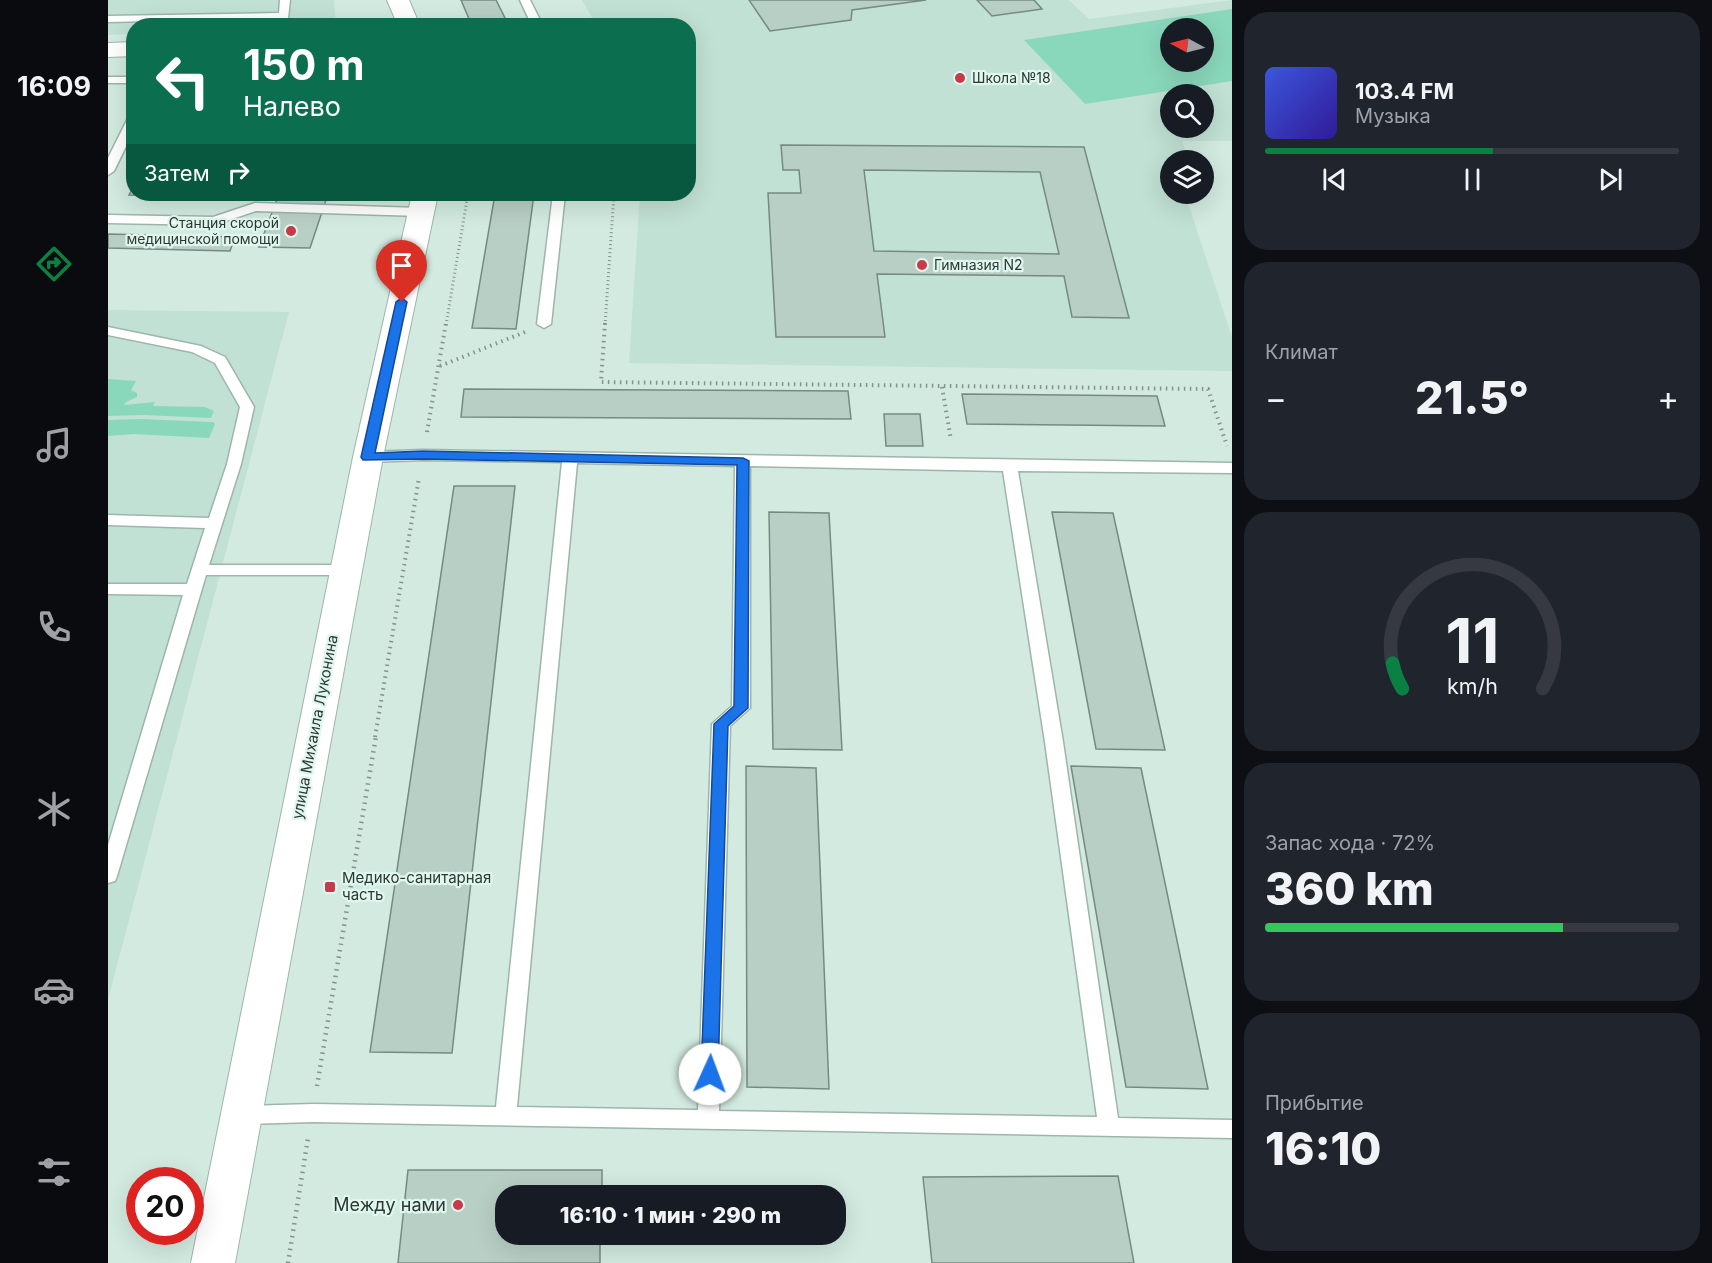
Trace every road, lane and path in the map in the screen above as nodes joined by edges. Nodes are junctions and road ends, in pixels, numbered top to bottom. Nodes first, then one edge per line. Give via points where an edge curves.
1 (285, 0) edge
2 (398, 0) edge
3 (525, 0) edge
4 (167, 18) edge
5 (406, 18) edge
6 (534, 18) edge
7 (108, 19) edge
8 (126, 19) edge
9 (126, 49) edge
10 (108, 50) edge
11 (108, 80) edge
12 (126, 80) edge
13 (126, 134) edge
14 (108, 171) edge
15 (467, 201) edge
16 (558, 201) edge
17 (614, 201) edge
18 (423, 203) edge
19 (108, 219) edge
20 (544, 324) joint
21 (108, 331) edge
22 (440, 366) junction
23 (942, 387) junction
24 (1228, 450) dead end
25 (423, 455) junction
26 (368, 457) junction
27 (570, 459) junction
28 (743, 461) junction
29 (954, 465) junction
30 (1010, 466) junction
31 (1232, 468) edge
32 (108, 520) edge
33 (214, 523) junction
34 (199, 570) junction
35 (345, 570) junction
36 (108, 589) edge
37 (193, 590) junction
38 (108, 876) edge
39 (313, 1113) junction
40 (241, 1115) junction
41 (506, 1116) junction
42 (708, 1120) junction
43 (1109, 1126) junction
44 (1232, 1129) edge
45 (213, 1263) edge
46 (288, 1263) edge

1 - 4 lane via 284,16
2 - 5 main road
3 - 6 lane
7 - 8 lane
9 - 10 main road
11 - 12 lane
13 - 14 lane
15 - 22 path
16 - 20 lane
17 - 23 path via 602,382
18 - 19 lane via 255,207 214,221
18 - 26 main road, улица Михаила Луконина
20 - 22 path
21 - 33 lane via 196,349 220,360 247,407 234,464
22 - 25 path
23 - 24 path via 1208,389
23 - 29 path
25 - 26 lane
25 - 27 lane
25 - 39 path
26 - 35 main road, улица Михаила Луконина
27 - 28 lane
27 - 41 lane
28 - 29 lane
28 - 42 lane via 741,708 721,724
29 - 30 lane
30 - 31 lane
30 - 43 lane
32 - 33 lane
33 - 34 lane
34 - 35 lane
34 - 37 lane
35 - 40 main road, улица Михаила Луконина
36 - 37 lane
37 - 38 lane
39 - 40 lane
39 - 41 lane
39 - 46 path
40 - 45 main road, улица Михаила Луконина
41 - 42 lane
42 - 43 lane
43 - 44 lane

